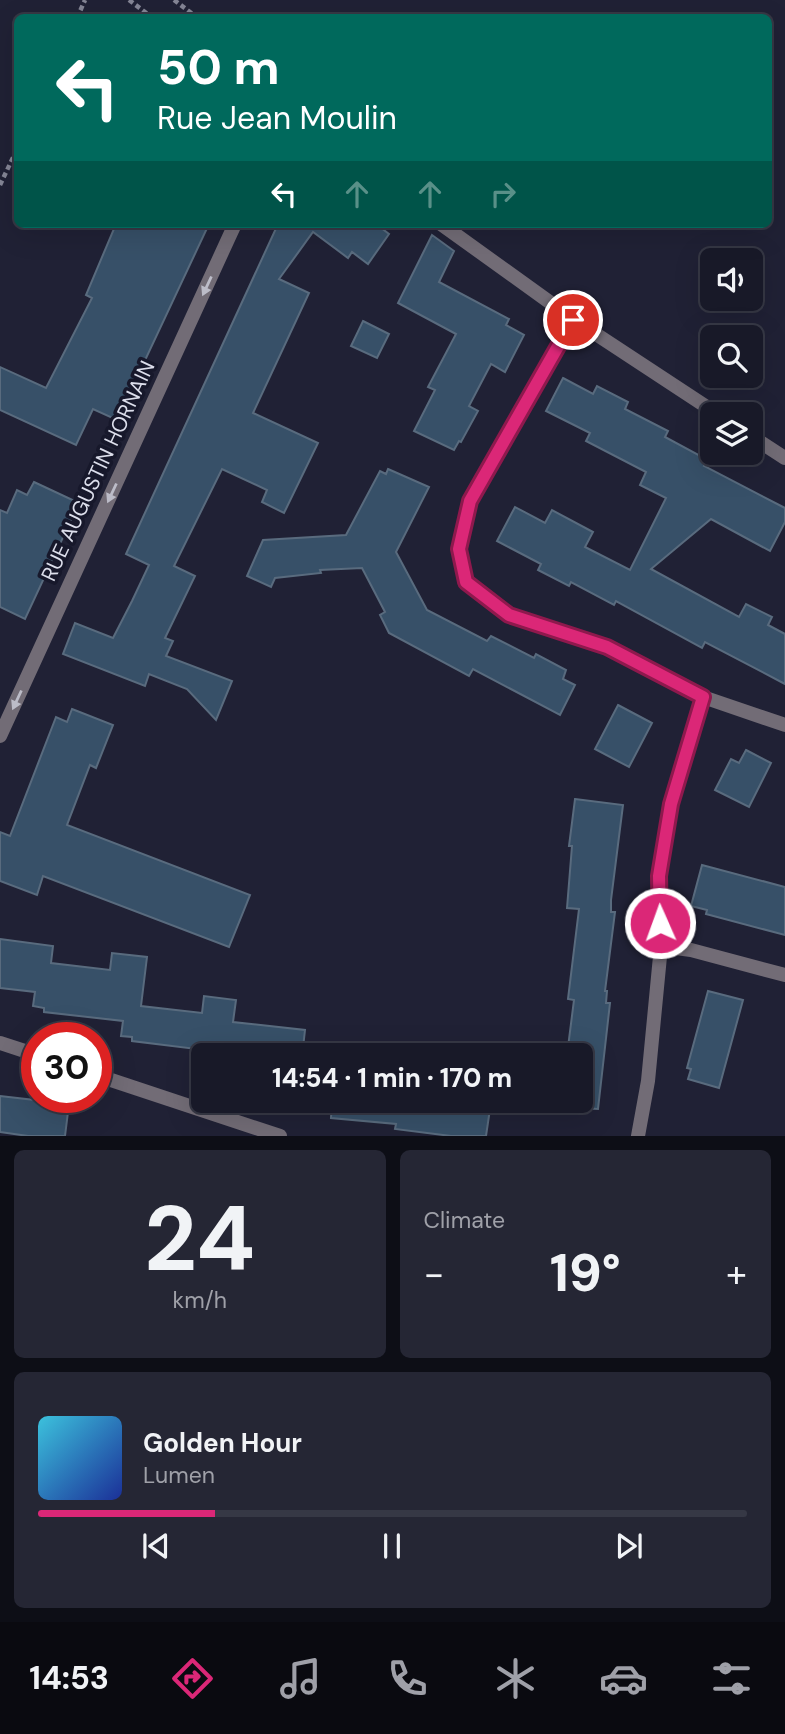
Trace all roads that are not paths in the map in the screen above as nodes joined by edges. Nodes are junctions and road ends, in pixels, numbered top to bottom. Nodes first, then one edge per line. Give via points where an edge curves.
1 (233, 228) edge
2 (446, 228) edge
3 (573, 320) junction
4 (700, 403) edge
5 (763, 444) edge
6 (785, 458) edge
7 (703, 697) junction
8 (785, 724) edge
9 (0, 736) edge
10 (661, 946) junction
11 (785, 975) edge
12 (0, 1043) edge
13 (21, 1050) edge
14 (112, 1080) edge
15 (280, 1136) edge
16 (638, 1136) edge

1 -> 9 street, RUE AUGUSTIN HORNAIN
2 - 3 street
3 - 4 street
3 - 7 street via 470,501 459,549 466,582 509,615 607,647
5 - 6 street
7 - 8 street
7 - 10 street via 671,804 659,876
10 - 11 street
10 - 16 street
12 - 13 street
14 - 15 street

